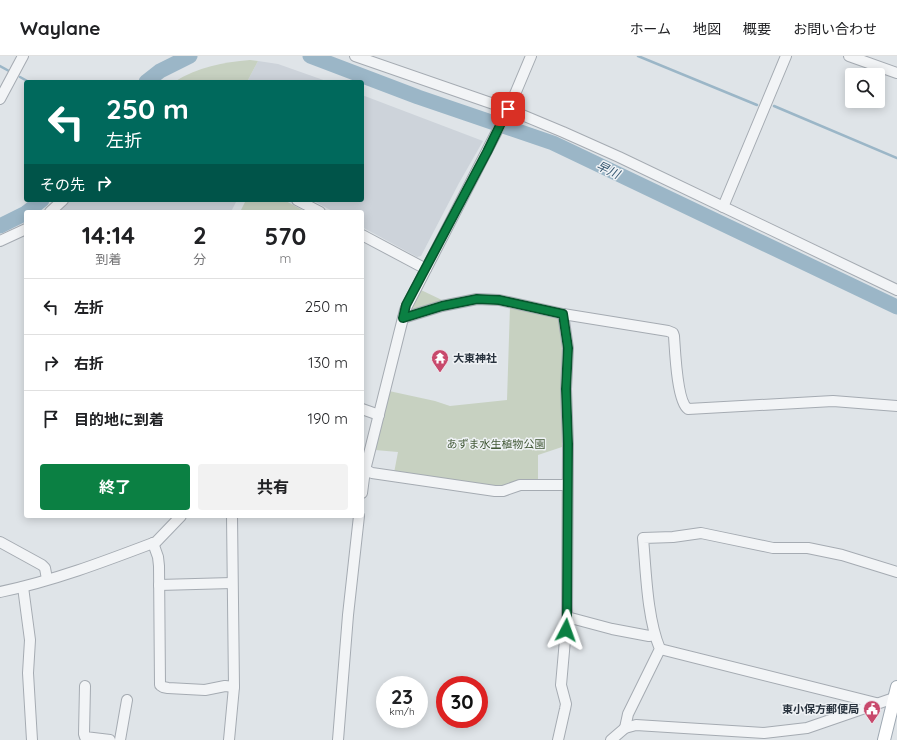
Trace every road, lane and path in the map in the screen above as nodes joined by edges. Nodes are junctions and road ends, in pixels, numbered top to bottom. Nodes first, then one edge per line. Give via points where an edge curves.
1 (23, 56) edge
2 (355, 56) edge
3 (531, 56) edge
4 (786, 56) edge
5 (849, 56) edge
6 (897, 73) edge
7 (0, 99) edge
8 (506, 112) junction
9 (61, 202) edge
10 (301, 202) edge
11 (723, 207) junction
12 (52, 210) edge
13 (316, 210) edge
14 (24, 230) edge
15 (364, 236) edge
16 (0, 241) edge
17 (426, 269) junction
18 (897, 290) edge
19 (563, 314) junction
20 (403, 318) junction
21 (897, 406) edge
22 (364, 409) edge
23 (379, 415) junction
24 (364, 469) edge
25 (568, 486) junction
26 (179, 518) edge
27 (232, 518) edge
28 (359, 518) edge
29 (0, 542) edge
30 (153, 543) junction
31 (897, 572) edge
32 (47, 579) junction
33 (232, 583) junction
34 (159, 585) junction
35 (23, 587) junction
36 (0, 592) edge
37 (567, 617) junction
38 (654, 635) junction
39 (660, 649) junction
40 (85, 686) dead end
41 (234, 686) junction
42 (896, 694) edge
43 (127, 700) dead end
44 (876, 703) junction
45 (625, 728) junction
46 (704, 729) junction
47 (32, 740) edge
48 (110, 740) edge
49 (120, 740) edge
50 (228, 740) edge
51 (338, 740) edge
52 (558, 740) edge
53 (612, 740) edge
54 (703, 740) edge
55 (884, 740) edge

1 - 7 street
2 - 8 street
3 - 8 street
4 - 11 street
5 - 6 street
8 - 11 street via 618,156
8 - 17 street
9 - 12 street
10 - 13 street
11 - 18 street
14 - 16 street
15 - 17 street
17 - 20 street via 406,305
19 - 20 street via 499,300 477,299
19 - 21 street via 673,333 679,386 688,409 833,401
19 - 25 street via 568,348
20 - 23 street
22 - 23 street
23 - 24 street
24 - 25 street via 372,473 495,491 520,486
25 - 37 street
26 - 30 street
27 - 33 street
28 - 51 street
29 - 32 street via 42,565
30 - 32 street via 77,571
30 - 34 street via 158,557
31 - 38 street via 842,555 808,548 773,548 701,533 643,538
32 - 35 street
33 - 34 street
33 - 41 street
34 - 41 street via 160,684 163,687 206,690
35 - 36 street
35 - 47 street via 30,640 28,672
37 - 38 street via 612,629
37 - 52 street via 561,685 566,704
38 - 39 street
39 - 44 street
39 - 45 street via 628,714
40 - 48 street via 85,737
41 - 50 street
42 - 44 street
42 - 55 main road
43 - 49 street
44 - 46 street via 807,728 764,733
45 - 46 street via 636,726
45 - 53 street
46 - 54 street

